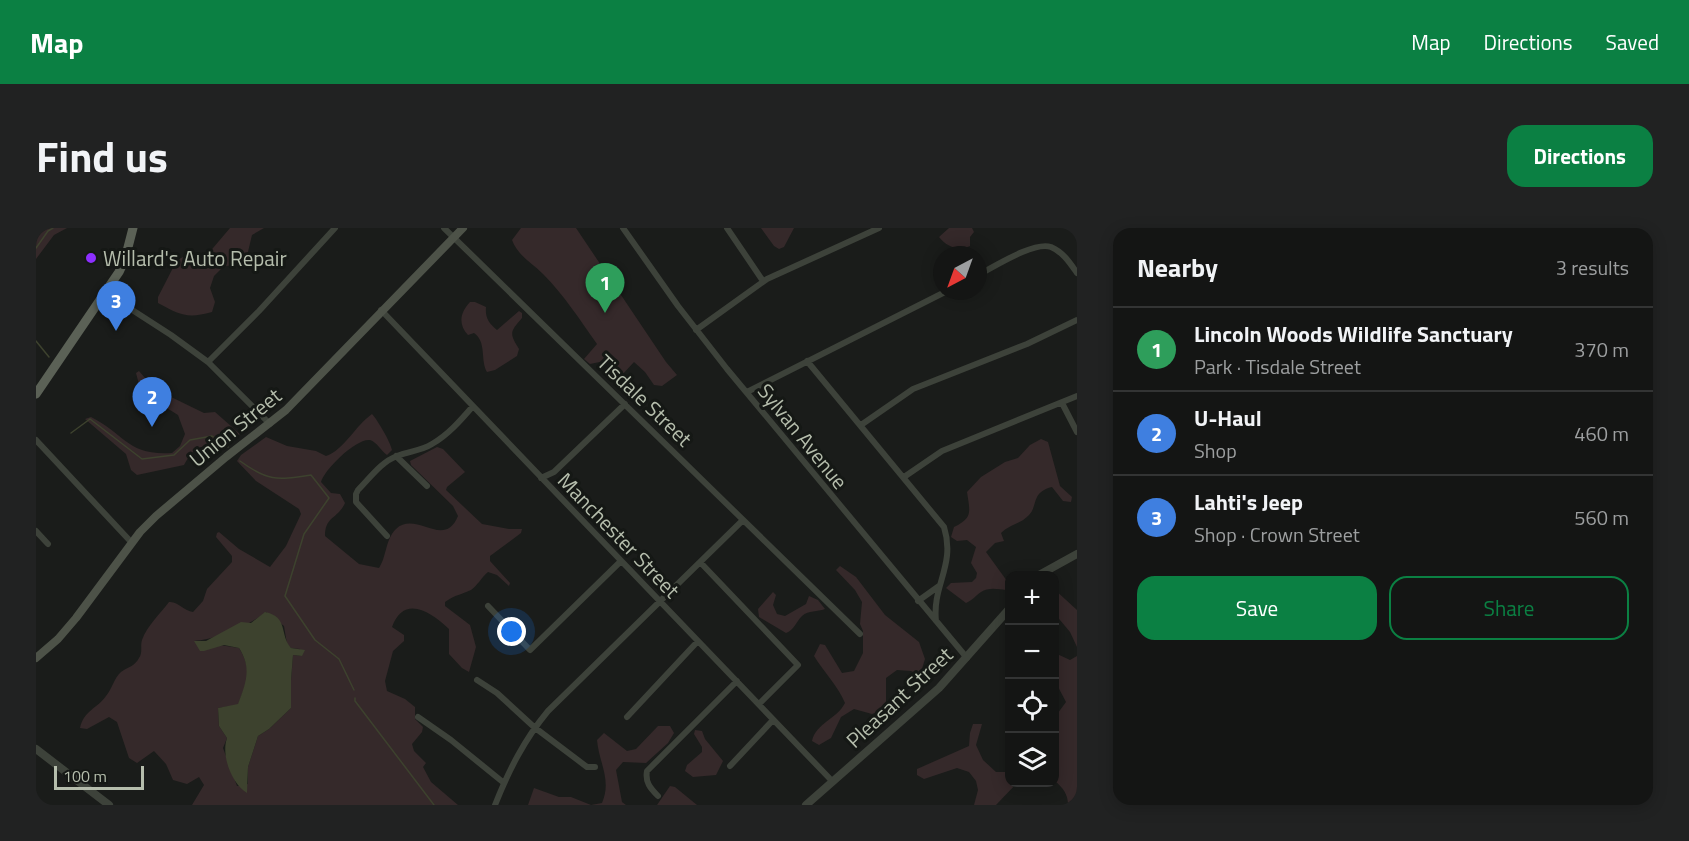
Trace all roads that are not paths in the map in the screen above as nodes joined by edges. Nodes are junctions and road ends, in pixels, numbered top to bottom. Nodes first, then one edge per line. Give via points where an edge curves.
1 (133, 228) edge
2 (335, 228) edge
3 (444, 228) edge
4 (463, 228) edge
5 (623, 228) edge
6 (727, 228) edge
7 (879, 228) edge
8 (453, 238) junction
9 (987, 270) edge
10 (1077, 273) edge
11 (763, 281) junction
12 (106, 293) junction
13 (933, 298) edge
14 (381, 310) junction
15 (1077, 320) edge
16 (696, 330) junction
17 (807, 361) junction
18 (208, 362) junction
19 (747, 392) junction
20 (36, 394) edge
21 (1077, 396) edge
22 (1062, 403) junction
23 (625, 404) junction
24 (473, 406) junction
25 (270, 424) junction
26 (861, 425) junction
27 (1077, 432) edge
28 (36, 440) edge
29 (396, 456) junction
30 (904, 477) junction
31 (541, 478) junction
32 (427, 486) dead end
33 (743, 520) junction
34 (36, 531) edge
35 (387, 536) dead end
36 (132, 543) junction
37 (48, 544) dead end
38 (1077, 555) edge
39 (621, 561) junction
40 (700, 562) junction
41 (1048, 571) edge
42 (940, 585) junction
43 (660, 601) junction
44 (918, 601) junction
45 (488, 606) dead end
46 (1005, 614) edge
47 (936, 622) junction
48 (860, 634) dead end
49 (698, 641) junction
50 (36, 657) edge
51 (967, 658) junction
52 (477, 681) dead end
53 (737, 681) junction
54 (759, 704) junction
55 (418, 717) dead end
56 (627, 717) dead end
57 (773, 720) junction
58 (534, 727) junction
59 (36, 749) edge
60 (595, 766) dead end
61 (730, 766) dead end
62 (833, 782) junction
63 (504, 783) junction
64 (658, 796) dead end
65 (109, 805) edge
66 (495, 805) edge
67 (806, 805) edge

1 - 12 main road via 125,259
2 - 18 street
3 - 8 street, Tisdale Street
4 - 8 main road, Union Street
5 - 16 street, Sylvan Avenue
6 - 11 street
7 - 11 street
8 - 14 main road, Union Street
8 - 23 street, Tisdale Street
9 - 10 street via 1034,247 1047,246 1066,258
11 - 16 street
12 - 18 street
12 - 20 main road
13 - 17 street
14 - 24 street, Manchester Street
14 - 25 main road, Union Street
15 - 26 street via 913,389
16 - 19 street, Sylvan Avenue
17 - 19 street
17 - 26 street
18 - 25 street
19 - 44 street, Sylvan Avenue
21 - 22 street
22 - 27 street
22 - 30 street via 942,451
23 - 31 street via 554,472
23 - 33 street, Tisdale Street
24 - 29 street via 434,443
24 - 31 street, Manchester Street
25 - 36 main road, Union Street via 167,506
26 - 30 street
28 - 36 street
29 - 32 street
29 - 35 street via 369,478 356,498 360,508
30 - 42 street via 943,524 949,554
31 - 39 street, Manchester Street
33 - 40 street
33 - 48 street, Tisdale Street
34 - 37 street
36 - 50 main road, Union Street via 76,618
38 - 41 street
39 - 43 street, Manchester Street
39 - 45 street via 530,650
40 - 43 street
40 - 54 street via 798,665
42 - 44 street
42 - 47 street
43 - 49 street, Manchester Street
43 - 58 street
44 - 47 street, Sylvan Avenue
46 - 51 street, Pleasant Street
47 - 51 street, Sylvan Avenue
49 - 53 street, Manchester Street
49 - 56 street
51 - 62 street, Pleasant Street via 903,722
52 - 58 street via 497,693
53 - 54 street, Manchester Street
53 - 64 street via 647,771 648,785
54 - 57 street, Manchester Street
55 - 63 street
57 - 61 street
57 - 62 street, Manchester Street
58 - 60 street via 587,767
58 - 63 street
59 - 65 street
62 - 67 street, Pleasant Street
63 - 66 street

